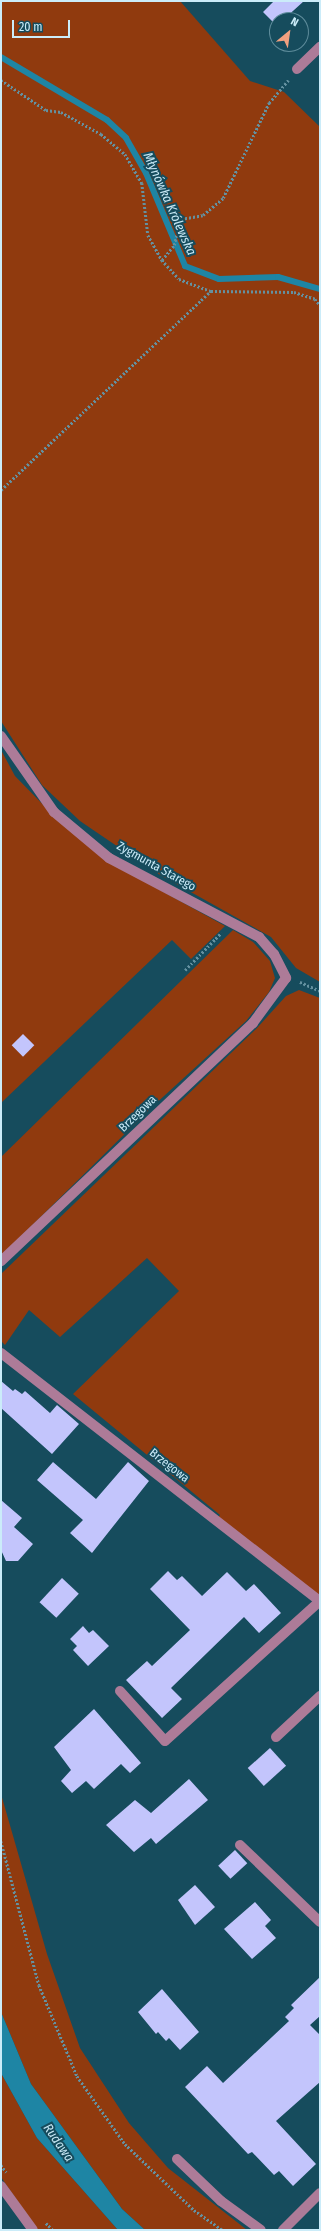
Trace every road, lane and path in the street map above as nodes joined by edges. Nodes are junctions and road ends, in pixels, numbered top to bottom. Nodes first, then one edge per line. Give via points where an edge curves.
1 (320, 46) edge
2 (297, 69) joint
3 (1, 80) edge
4 (162, 260) junction
5 (212, 291) junction
6 (320, 305) edge
7 (1, 490) edge
8 (1, 736) edge
9 (232, 922) junction
10 (185, 970) dead end
11 (286, 978) junction
12 (320, 991) edge
13 (1, 1261) edge
14 (1, 1353) edge
15 (320, 1601) edge
16 (120, 1691) dead end
17 (320, 1696) edge
18 (276, 1737) dead end
19 (1, 1841) edge
20 (240, 1845) dead end
21 (320, 1922) edge
22 (177, 2159) dead end
23 (1, 2186) edge
24 (320, 2193) edge
25 (32, 2230) edge
26 (223, 2230) edge
27 (261, 2230) edge
28 (283, 2230) edge

1 - 2 street
2 - 4 path via 269,104 223,198 203,215 181,219 174,245
3 - 4 path via 46,110 61,112 101,134 125,154 142,183 144,226
4 - 5 path via 179,279
5 - 6 path via 294,292 315,299
5 - 7 path
8 - 9 street, Zygmunta Starego via 54,812 109,858
9 - 10 path
9 - 11 street, Zygmunta Starego via 259,937 274,954
11 - 12 path
11 - 13 street, Brzegowa via 253,1023
14 - 15 street, Brzegowa
15 - 16 street via 165,1741
17 - 18 street
19 - 26 path via 38,1985 77,2076 125,2144 194,2210
20 - 21 street
22 - 27 street via 221,2201
23 - 25 street
24 - 28 street

